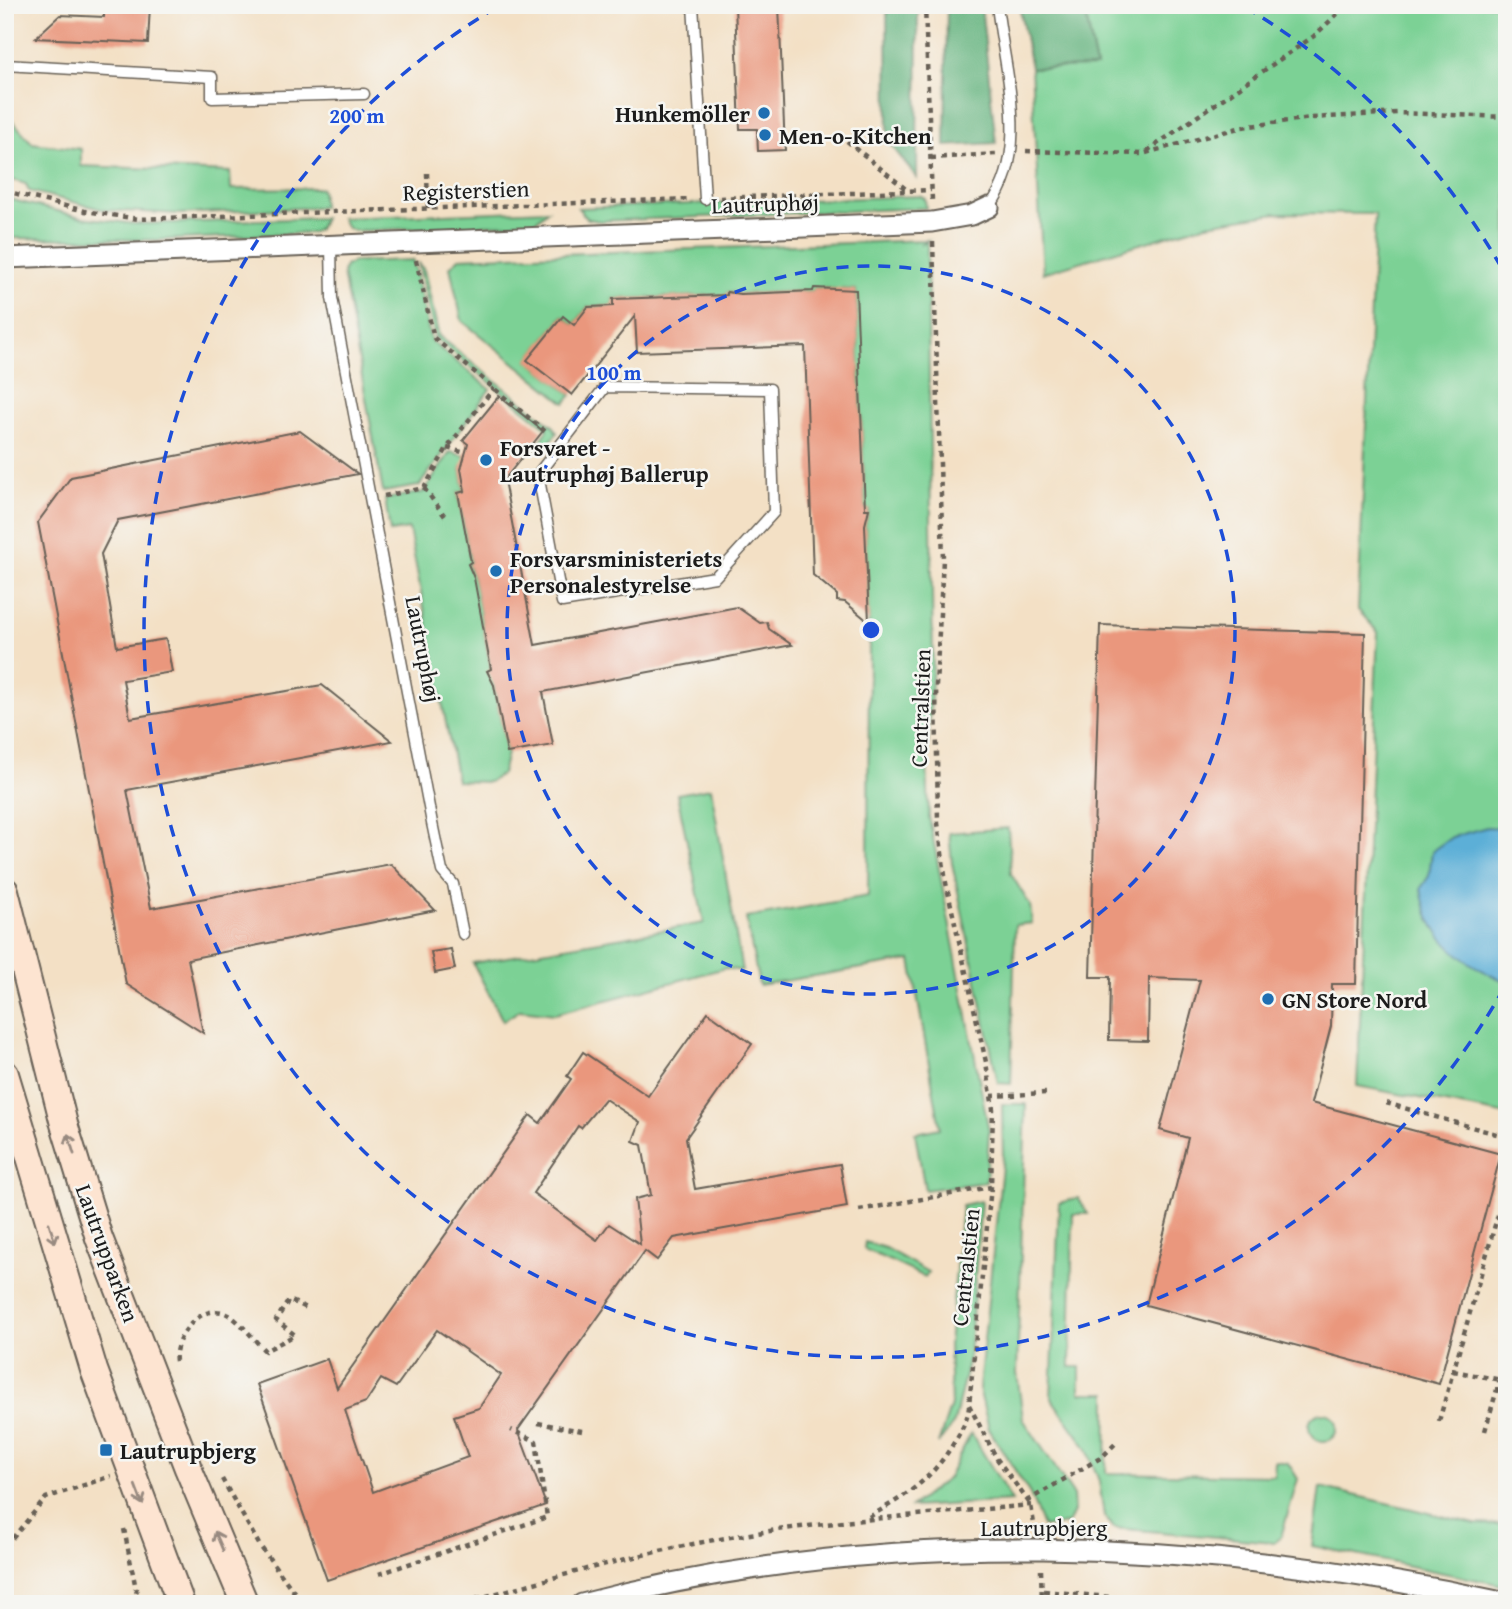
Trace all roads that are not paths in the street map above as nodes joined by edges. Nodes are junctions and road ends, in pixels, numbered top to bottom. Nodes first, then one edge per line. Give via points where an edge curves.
1 (694, 5) edge
2 (997, 5) edge
3 (5, 65) edge
4 (364, 94) dead end
5 (705, 199) road end
6 (989, 207) joint
7 (331, 245) junction
8 (5, 258) edge
9 (740, 552) joint
10 (5, 891) edge
11 (463, 934) dead end
12 (5, 1074) edge
13 (1507, 1603) edge
14 (181, 1604) edge
15 (245, 1604) edge
16 (582, 1604) edge

1 - 5 lane
2 - 6 lane, Lautruphøj via 1012,152 1003,190
3 - 4 lane via 212,77 212,98
6 - 7 street, Lautruphøj via 955,220 932,222
7 - 8 street, Lautruphøj
7 - 11 lane, Lautruphøj via 332,298 442,871 453,884
9 - 9 lane via 715,577 562,602 538,474 605,387 770,389 774,512
15 -> 10 street, Lautrupparken via 99,1237 64,1124
12 -> 14 street, Lautrupparken via 94,1370
13 - 16 street, Lautrupbjerg via 1336,1570 1038,1548 805,1560 695,1577

